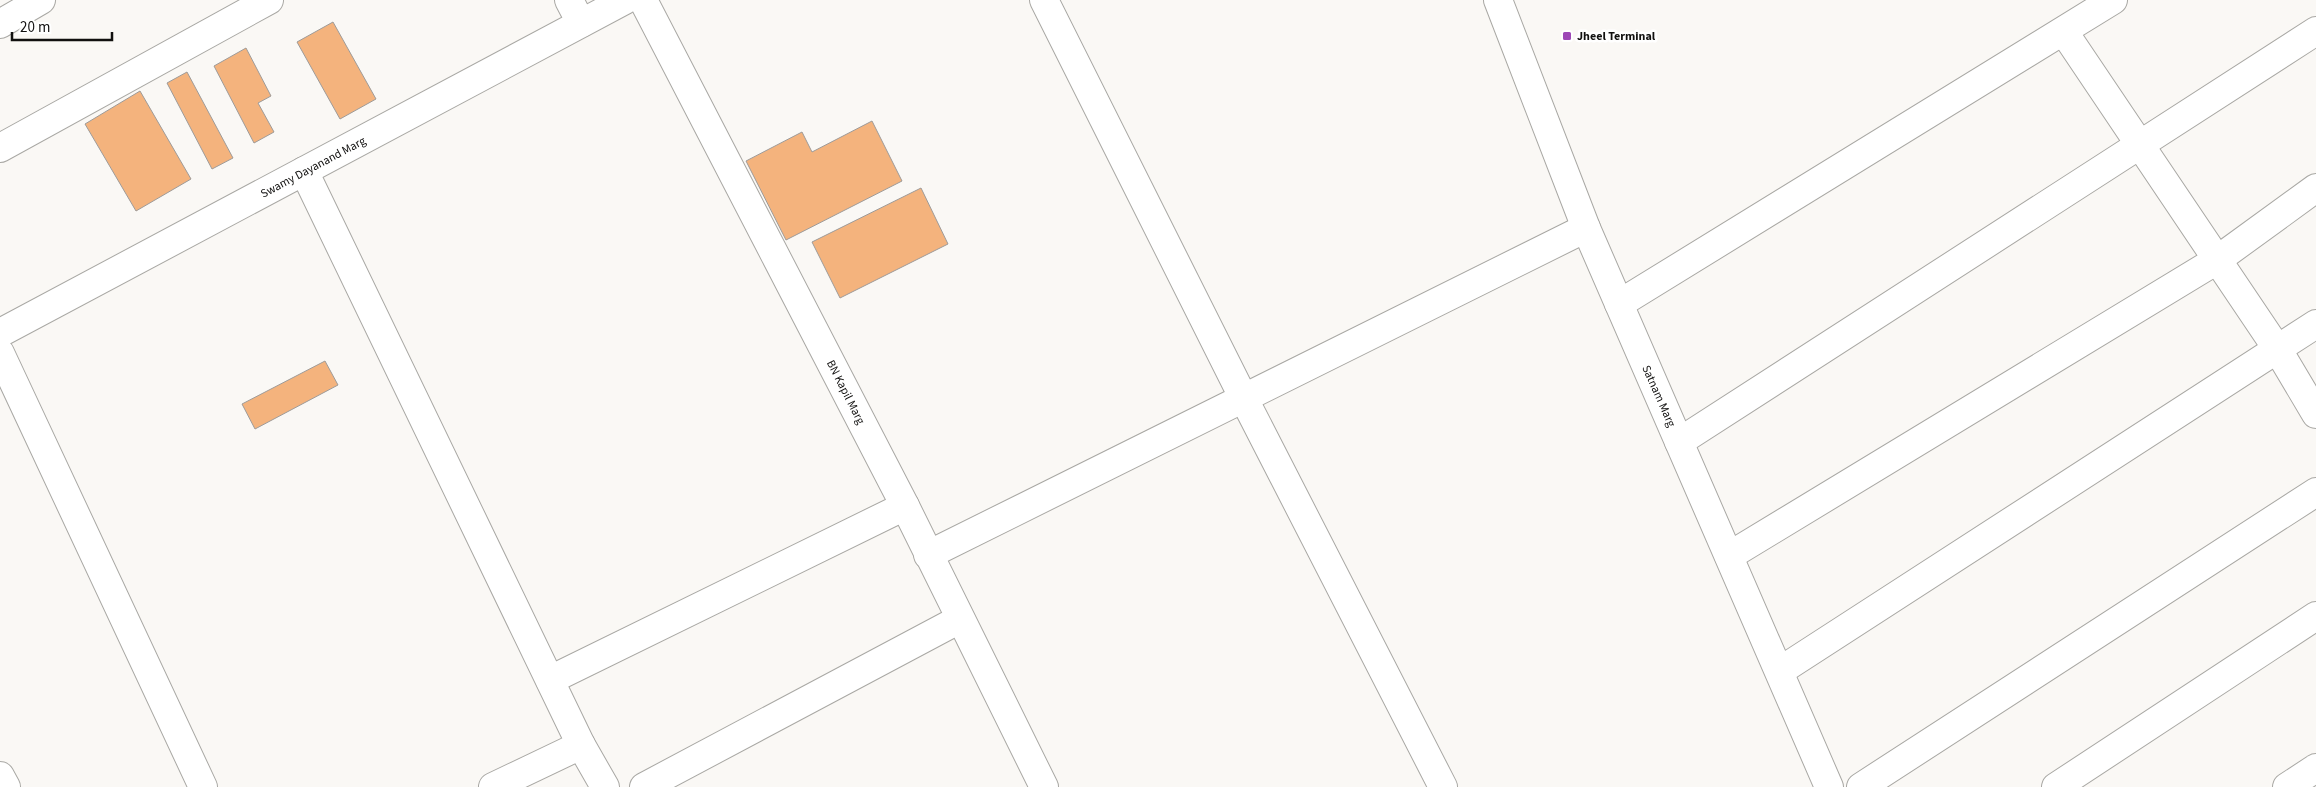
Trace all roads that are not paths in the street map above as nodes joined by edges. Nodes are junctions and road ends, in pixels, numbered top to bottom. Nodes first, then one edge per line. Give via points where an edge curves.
1 (41, 0) edge
2 (269, 0) edge
3 (625, 0) edge
4 (643, 0) edge
5 (1044, 0) edge
6 (1498, 0) edge
7 (2113, 0) edge
8 (575, 12) edge
9 (0, 24) edge
10 (2316, 31) edge
11 (2064, 32) junction
12 (2139, 144) junction
13 (0, 148) edge
14 (304, 171) junction
15 (2316, 188) edge
16 (1586, 228) junction
17 (2217, 260) junction
18 (1619, 304) junction
19 (2316, 324) edge
20 (0, 333) edge
21 (2278, 350) junction
22 (0, 353) edge
23 (1243, 397) junction
24 (2316, 414) edge
25 (1679, 442) junction
26 (2316, 492) edge
27 (905, 506) junction
28 (928, 555) junction
29 (1729, 556) junction
30 (2316, 616) edge
31 (960, 619) junction
32 (1780, 671) junction
33 (550, 680) junction
34 (581, 745) junction
35 (2316, 768) edge
36 (0, 776) edge
37 (1828, 786) edge
38 (6, 787) edge
39 (203, 787) edge
40 (493, 787) edge
41 (605, 787) edge
42 (644, 787) edge
43 (1044, 787) edge
44 (1443, 787) edge
45 (1861, 787) edge
46 (2056, 787) edge
47 (2287, 787) edge

1 - 9 street
2 - 13 street
3 - 8 street, Swamy Dayanand Marg
4 - 27 street, BN Kapil Marg
5 - 23 street
6 - 16 street, Satnam Marg
7 - 11 street
8 - 14 street, Swamy Dayanand Marg
10 - 12 street
11 - 12 street
11 - 18 street
12 - 17 street
12 - 25 street
14 - 20 street, Swamy Dayanand Marg
14 - 33 street
15 - 17 street
16 - 18 street, Satnam Marg
16 - 23 street
17 - 21 street
17 - 29 street
18 - 25 street, Satnam Marg
19 - 21 street
21 - 24 street
21 - 32 street
22 - 39 street
23 - 28 street
23 - 44 street
25 - 29 street, Satnam Marg
26 - 45 street
27 - 28 street, BN Kapil Marg
27 - 33 street
28 - 31 street, BN Kapil Marg
29 - 32 street, Satnam Marg
30 - 46 street
31 - 42 street
31 - 43 street, BN Kapil Marg
32 - 37 street, Satnam Marg
33 - 34 street
34 - 40 street
34 - 41 street
35 - 47 street
36 - 38 street

